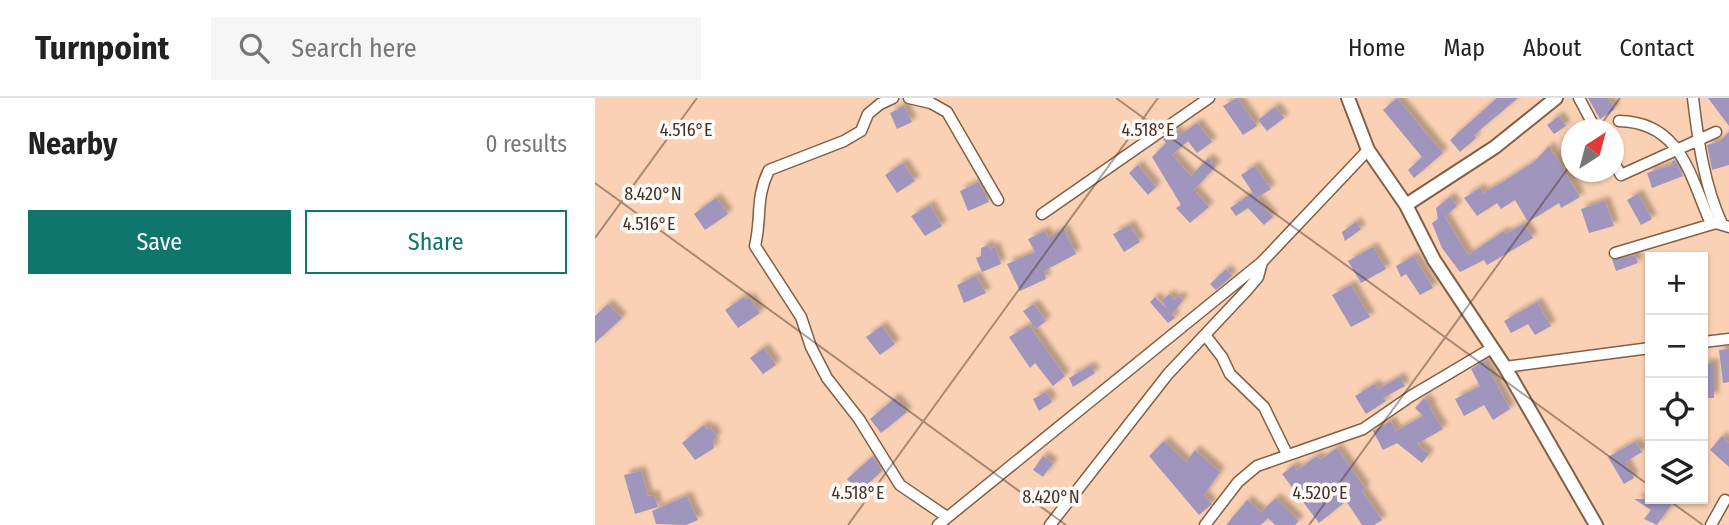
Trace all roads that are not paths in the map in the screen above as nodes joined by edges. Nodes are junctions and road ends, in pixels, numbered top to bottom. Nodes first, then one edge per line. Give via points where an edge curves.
1 (894, 98) edge
2 (909, 98) edge
3 (1209, 98) edge
4 (1348, 98) edge
5 (1556, 98) edge
6 (1579, 98) edge
7 (1693, 98) edge
8 (1590, 119) edge
9 (1624, 121) edge
10 (1716, 132) dead end
11 (1698, 140) junction
12 (1678, 149) junction
13 (1368, 150) junction
14 (1624, 174) edge
15 (998, 200) dead end
16 (1406, 205) junction
17 (1042, 214) dead end
18 (1721, 225) edge
19 (1615, 253) dead end
20 (1262, 262) junction
21 (1205, 335) junction
22 (1729, 339) edge
23 (1708, 341) edge
24 (1492, 348) junction
25 (1645, 349) edge
26 (1505, 367) junction
27 (1287, 454) junction
28 (1725, 500) dead end
29 (947, 517) junction
30 (937, 525) edge
31 (1050, 525) edge
32 (1205, 525) edge
33 (1596, 525) edge
34 (1711, 525) edge

1 - 29 street via 880,103 868,114 861,131 844,141 769,170 757,203 760,224 755,246 801,317 827,378 859,419 899,485
2 - 15 street via 947,112
3 - 17 street
4 - 13 street
5 - 16 street via 1495,147
6 - 8 street
7 - 11 street
9 - 12 street via 1641,121
10 - 11 street
11 - 12 street
11 - 18 street
12 - 14 street
12 - 18 street
13 - 16 street
13 - 20 street
16 - 24 street via 1434,260
18 - 19 street
20 - 21 street via 1258,277
20 - 29 street
21 - 27 street via 1230,374 1264,407
21 - 31 street via 1168,374
22 - 23 street
24 - 26 street
24 - 27 street via 1363,429
25 - 26 street
26 - 33 street
27 - 32 street via 1257,466 1238,482
28 - 34 street
29 - 30 street

